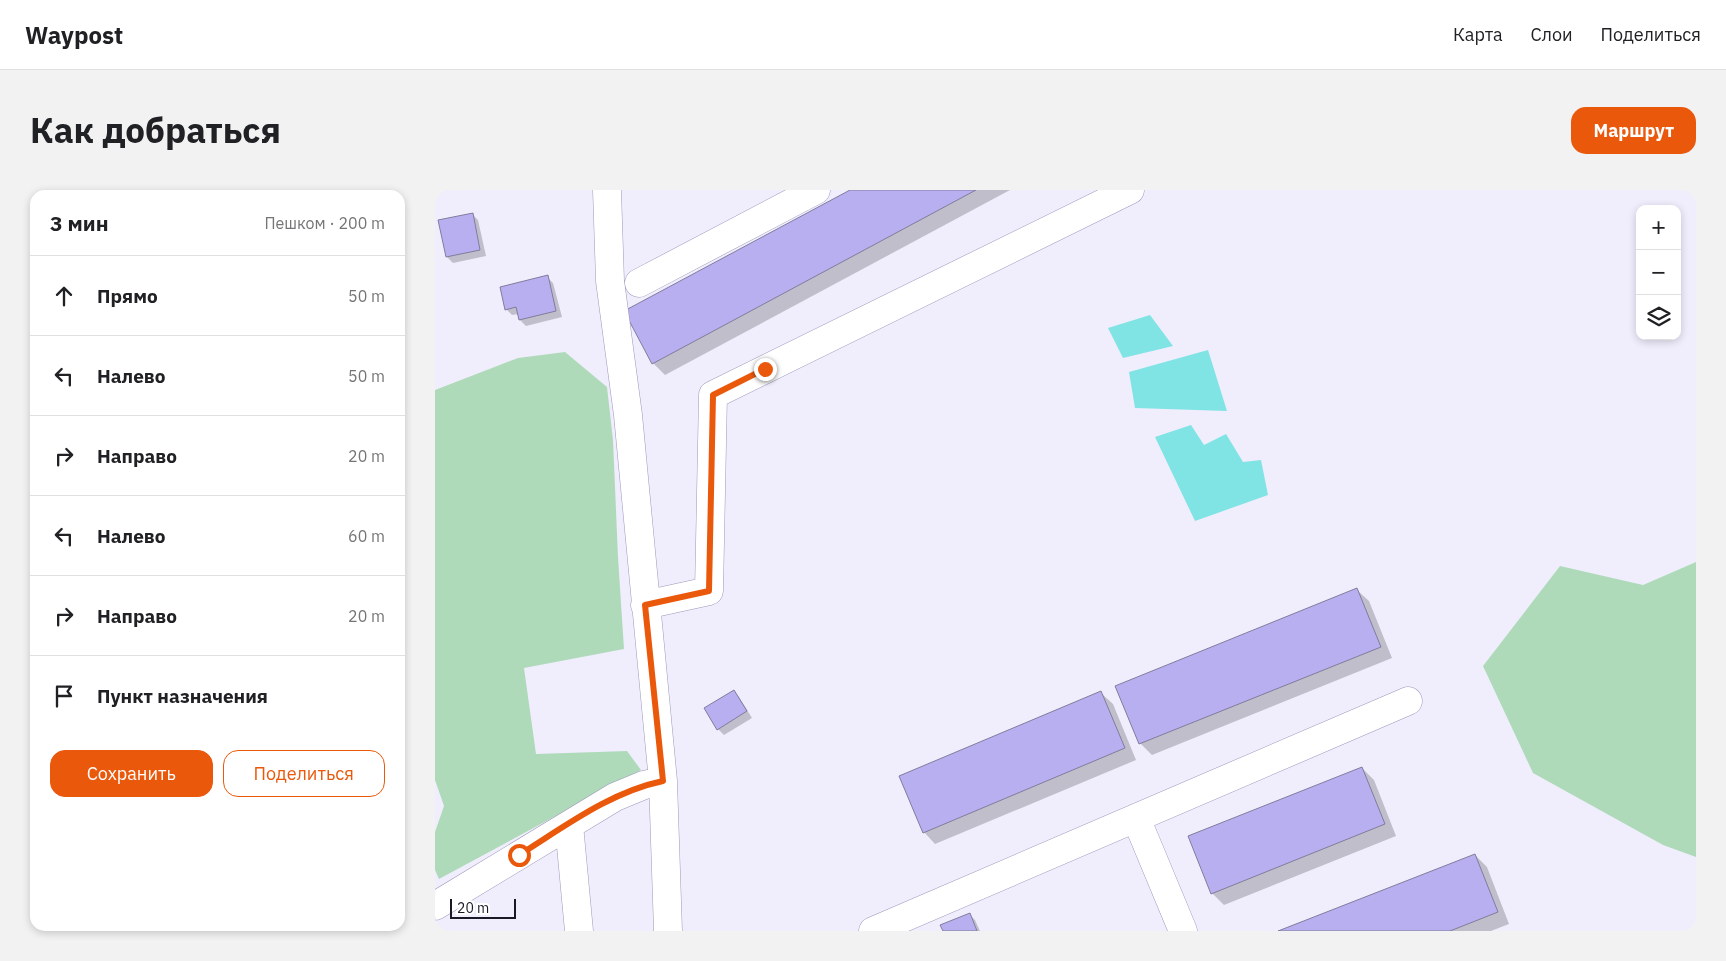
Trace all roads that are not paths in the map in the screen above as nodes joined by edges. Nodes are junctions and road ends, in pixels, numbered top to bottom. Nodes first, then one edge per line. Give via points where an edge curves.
1 (607, 190) edge
2 (816, 190) edge
3 (1130, 190) edge
4 (639, 283) dead end
5 (645, 605) junction
6 (1408, 701) dead end
7 (663, 781) junction
8 (1136, 818) junction
9 (569, 825) junction
10 (435, 906) edge
11 (579, 931) edge
12 (668, 931) edge
13 (873, 931) edge
14 (1183, 931) edge

1 - 5 street via 611,281 628,414
2 - 4 street
3 - 5 street via 713,395 709,591
5 - 7 street
6 - 8 street
7 - 9 street via 615,796
7 - 12 street
8 - 13 street
8 - 14 street
9 - 10 street
9 - 11 street

